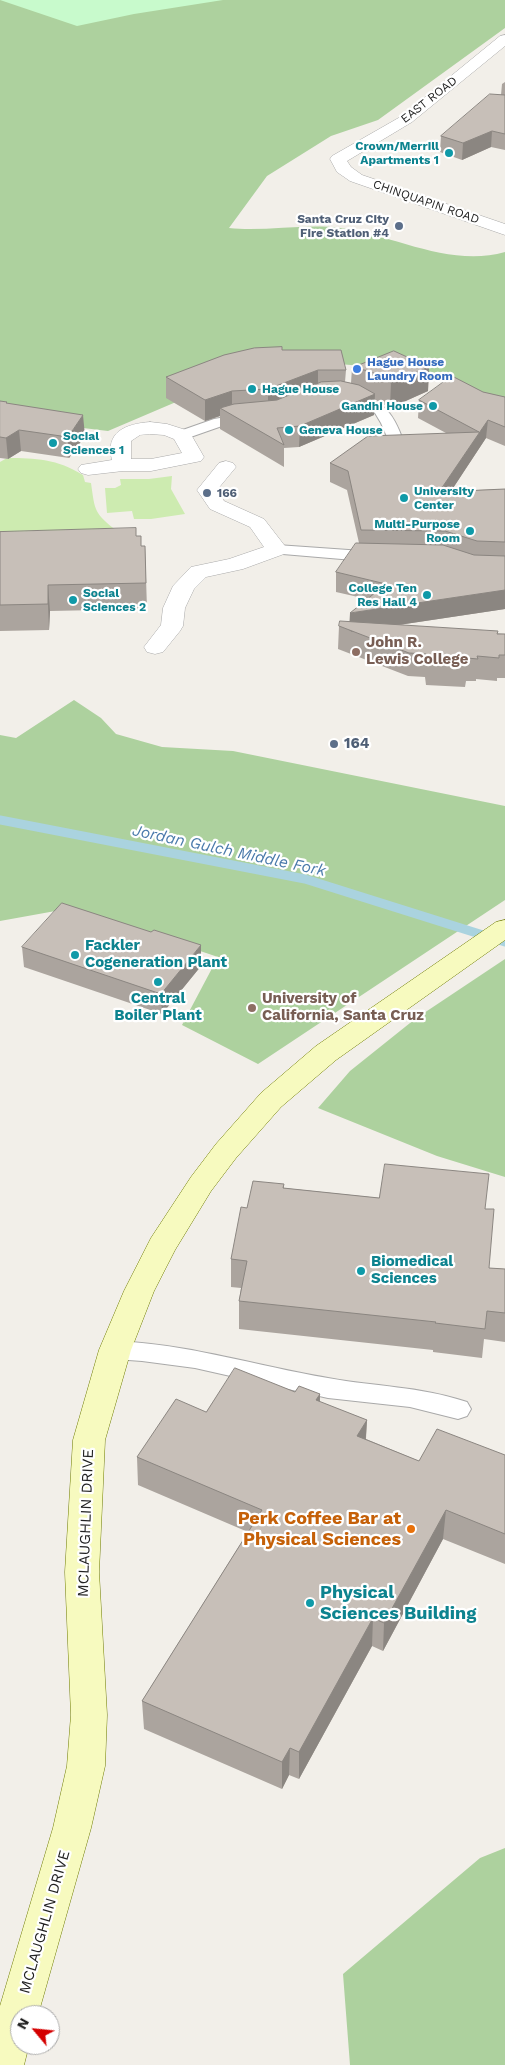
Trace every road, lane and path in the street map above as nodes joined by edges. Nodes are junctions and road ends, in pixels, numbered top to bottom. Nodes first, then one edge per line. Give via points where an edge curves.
1 (505, 39) edge
2 (347, 173) joint
3 (505, 230) edge
4 (330, 396) edge
5 (265, 416) edge
6 (182, 435) junction
7 (396, 443) edge
8 (123, 465) junction
9 (226, 467) dead end
10 (88, 469) dead end
11 (277, 550) junction
12 (394, 557) edge
13 (155, 647) dead end
14 (505, 928) edge
15 (115, 1350) junction
16 (458, 1409) dead end
17 (3, 2065) edge

1 - 2 street, EAST ROAD via 407,119 338,159
2 - 3 street, CHINQUAPIN ROAD
4 - 7 street via 349,397 385,413
5 - 6 street via 232,419
6 - 8 street via 164,428 132,431 120,440
6 - 8 street via 194,457 151,465
8 - 10 street
9 - 11 street via 207,490 217,505 257,523
11 - 12 street
11 - 13 street via 198,572 184,586 174,608 172,626
14 - 15 main road, MCLAUGHLIN DRIVE via 326,1053 271,1100 201,1184 162,1246
15 - 16 street via 143,1351 209,1362 328,1388 439,1402
15 - 17 main road, MCLAUGHLIN DRIVE via 89,1440 86,1476 82,1572 89,1714 86,1766 72,1828

